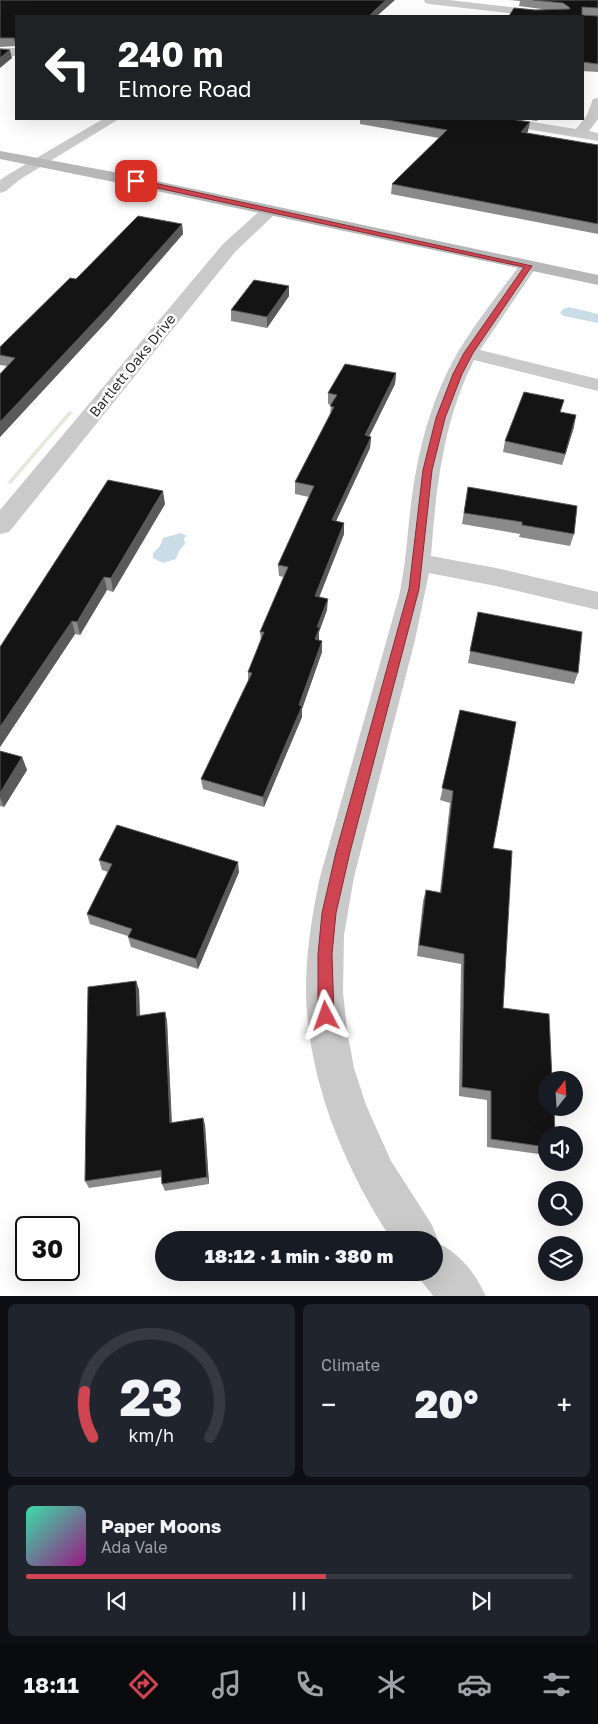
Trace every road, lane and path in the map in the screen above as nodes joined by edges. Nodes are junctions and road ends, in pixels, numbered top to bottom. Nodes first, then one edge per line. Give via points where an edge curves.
1 (430, 1) edge
2 (420, 10) dead end
3 (552, 15) edge
4 (0, 52) edge
5 (15, 52) edge
6 (598, 102) edge
7 (110, 120) edge
8 (498, 120) edge
9 (580, 134) junction
10 (598, 137) edge
11 (0, 154) edge
12 (38, 162) junction
13 (0, 188) edge
14 (270, 210) junction
15 (528, 266) junction
16 (598, 280) edge
17 (468, 353) junction
18 (598, 385) edge
19 (0, 526) edge
20 (418, 562) junction
21 (598, 601) edge
22 (410, 1231) edge

1 - 2 street
1 - 3 street
4 - 5 street
6 - 9 street via 594,115
7 - 12 street
8 - 9 street
9 - 10 street
11 - 12 street
12 - 13 street
12 - 14 street
14 - 15 street
14 - 19 street, Bartlett Oaks Drive via 229,248
15 - 16 street
15 - 17 street
17 - 18 street
17 - 20 street via 445,404 428,470
20 - 21 street via 496,576
20 - 22 street via 414,589 337,875 329,913 324,987 327,1031 351,1117 378,1179

